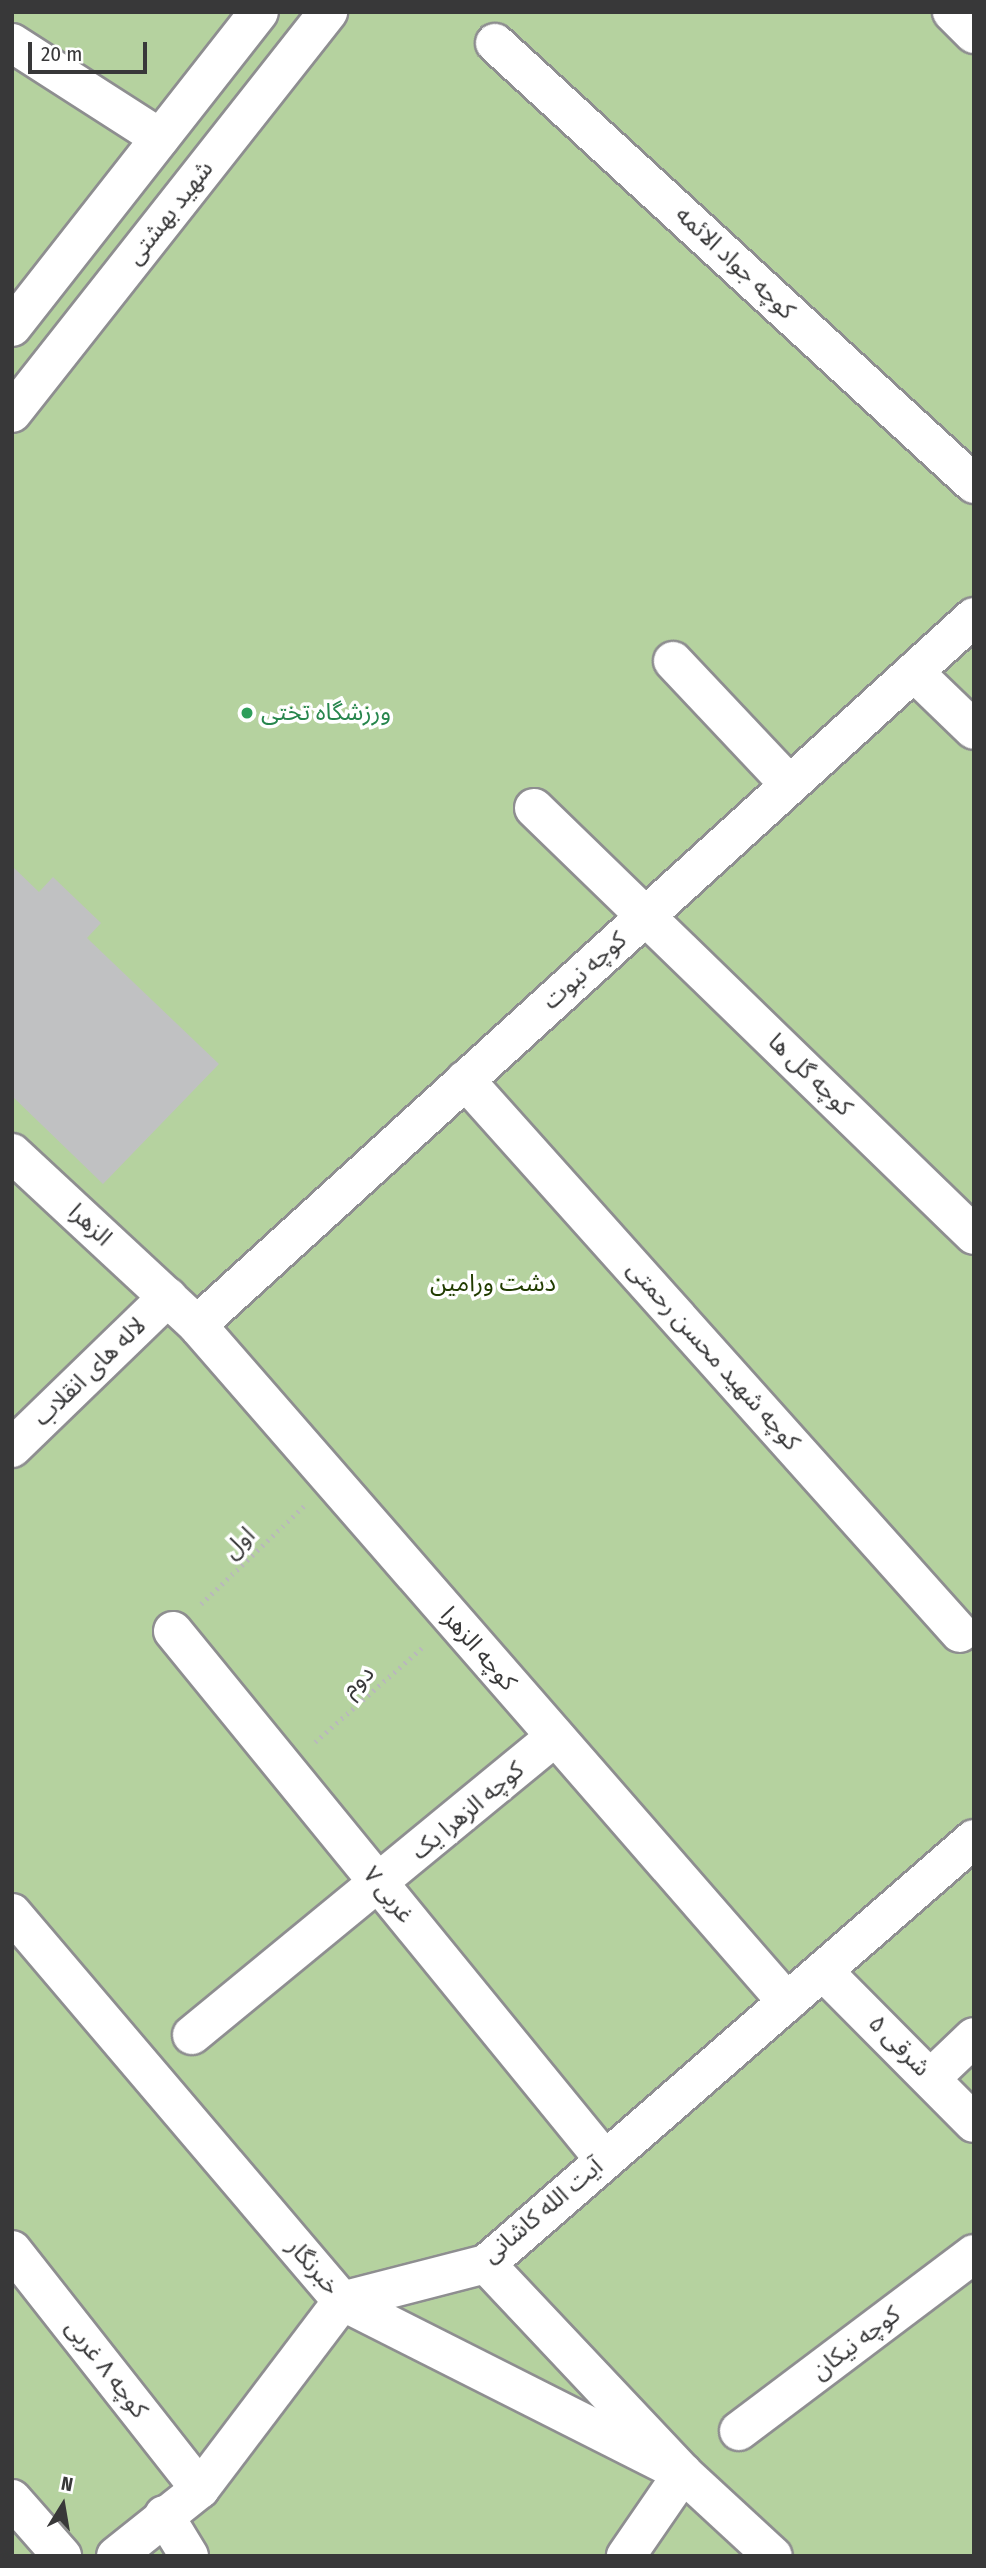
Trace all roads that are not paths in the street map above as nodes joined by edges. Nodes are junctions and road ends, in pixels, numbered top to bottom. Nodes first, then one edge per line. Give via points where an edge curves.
1 (259, 12) edge
2 (328, 12) edge
3 (952, 12) edge
4 (974, 34) edge
5 (12, 43) edge
6 (495, 43) dead end
7 (160, 138) junction
8 (12, 327) edge
9 (12, 413) edge
10 (974, 484) edge
11 (974, 617) edge
12 (673, 661) dead end
13 (914, 672) junction
14 (974, 730) edge
15 (790, 785) junction
16 (534, 808) dead end
17 (647, 915) junction
18 (465, 1080) junction
19 (12, 1153) edge
20 (974, 1235) edge
21 (168, 1297) junction
22 (197, 1325) junction
23 (12, 1448) edge
24 (173, 1631) road end
25 (960, 1633) dead end
26 (555, 1737) junction
27 (974, 1839) edge
28 (380, 1885) junction
29 (12, 1913) edge
30 (823, 1971) junction
31 (787, 2002) junction
32 (192, 2035) dead end
33 (974, 2037) edge
34 (931, 2078) junction
35 (974, 2123) edge
36 (604, 2159) junction
37 (12, 2250) edge
38 (974, 2254) edge
39 (486, 2264) junction
40 (342, 2301) junction
41 (739, 2431) dead end
42 (682, 2473) junction
43 (200, 2489) junction
44 (12, 2499) edge
45 (164, 2515) junction
46 (62, 2556) edge
47 (116, 2556) edge
48 (189, 2556) edge
49 (626, 2556) edge
50 (773, 2556) edge

1 - 7 street
2 - 9 street, شهید بهشتی
3 - 4 street
5 - 7 street
6 - 10 street, کوچه جواد الائمه
7 - 8 street
11 - 13 street, کوچه نبوت
12 - 15 street
13 - 14 street
13 - 15 street, کوچه نبوت
15 - 17 street, کوچه نبوت
16 - 17 street, کوچه گل ها
17 - 18 street, کوچه نبوت
17 - 20 street, کوچه گل ها
18 - 22 street, کوچه نبوت
18 - 25 street, کوچه شهید محسن رحمتی
19 - 21 street, الزهرا
21 - 22 street, کوچه الزهرا
21 - 23 street, لاله های انقلاب
22 - 26 street, کوچه الزهرا
24 - 28 street, ۷ غربی
26 - 28 street, کوچه الزهرا یک
26 - 31 street, کوچه الزهرا
27 - 30 street, آیت الله کاشانی
28 - 32 street, کوچه الزهرا یک
28 - 36 street, ۷ غربی
29 - 40 street, خبرنگار
30 - 31 street, آیت الله کاشانی
30 - 34 street, ۵ شرقی
31 - 36 street, آیت الله کاشانی
33 - 34 street
34 - 35 street, ۵ شرقی
36 - 39 street, آیت الله کاشانی
37 - 43 street, کوچه ۸ غربی
38 - 41 street, کوچه نیکان
39 - 40 street, آیت الله کاشانی
39 - 42 street
40 - 42 street, خبرنگار
40 - 43 street
42 - 49 street
42 - 50 street, خبرنگار
43 - 45 street
44 - 46 street
45 - 47 street
45 - 48 street

